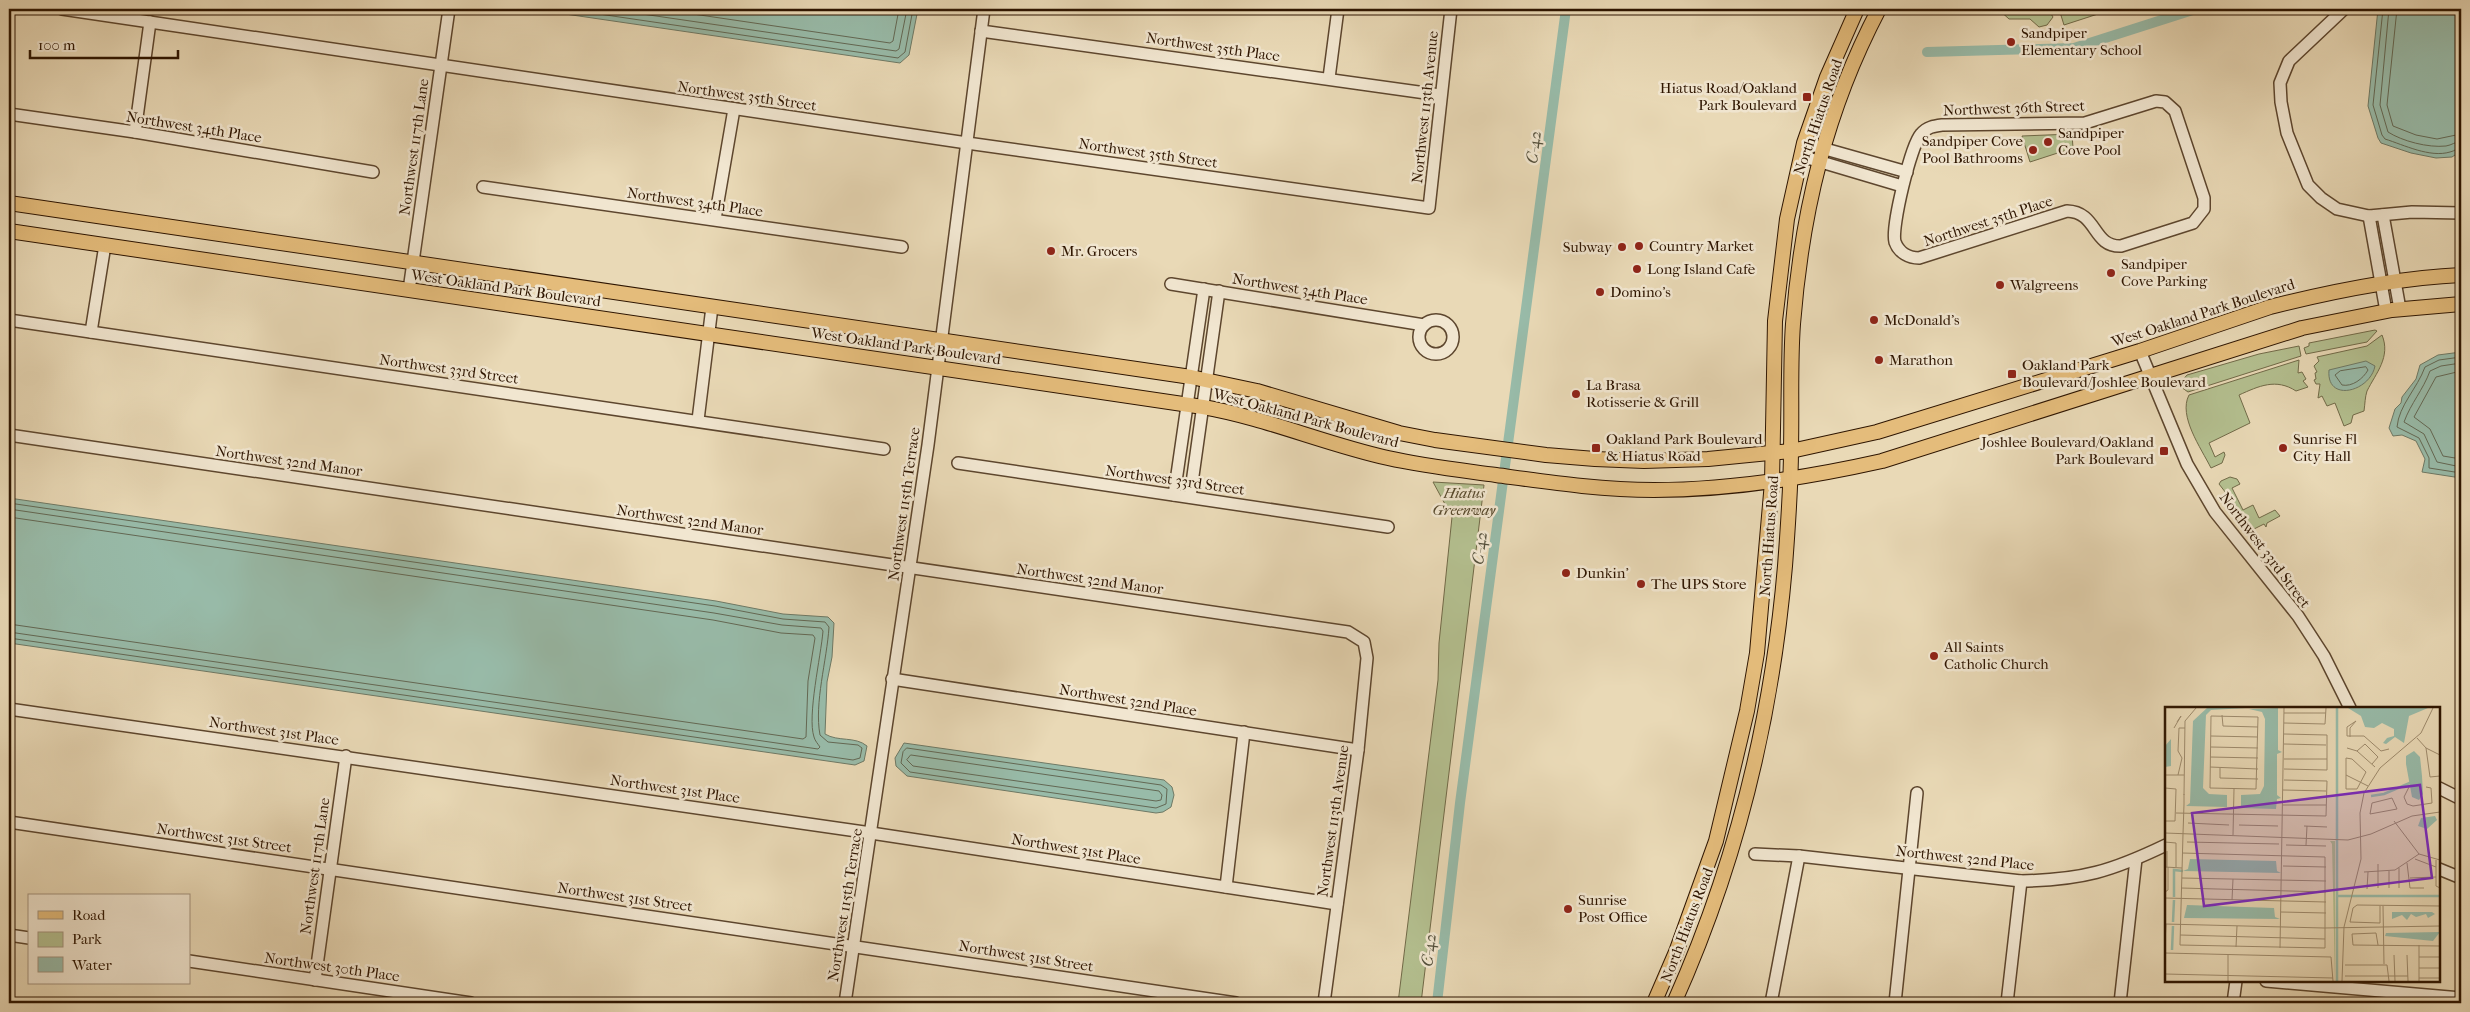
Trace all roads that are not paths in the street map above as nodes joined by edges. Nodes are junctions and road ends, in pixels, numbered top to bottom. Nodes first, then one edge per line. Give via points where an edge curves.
1 (62, 9) edge
2 (449, 9) edge
3 (984, 9) edge
4 (1338, 9) edge
5 (1451, 9) edge
6 (1858, 9) edge
7 (1879, 9) edge
8 (2343, 10) edge
9 (150, 22) junction
10 (981, 31) junction
11 (441, 65) junction
12 (1329, 78) junction
13 (1440, 95) junction
14 (734, 109) junction
15 (9, 114) edge
16 (135, 132) junction
17 (967, 144) junction
18 (1802, 149) junction
19 (1820, 155) junction
20 (373, 172) dead end
21 (1907, 172) junction
22 (1902, 186) junction
23 (483, 187) dead end
24 (9, 203) edge
25 (1429, 208) joint
26 (2202, 212) joint
27 (2461, 212) edge
28 (2369, 216) junction
29 (2384, 216) junction
30 (715, 219) junction
31 (9, 230) edge
32 (105, 245) junction
33 (902, 247) dead end
34 (413, 263) junction
35 (2461, 275) edge
36 (2388, 282) junction
37 (1171, 284) dead end
38 (1204, 289) junction
39 (409, 290) junction
40 (1219, 291) junction
41 (2461, 304) edge
42 (712, 307) junction
43 (2393, 310) junction
44 (9, 320) edge
45 (1424, 325) dead end
46 (91, 332) junction
47 (709, 334) junction
48 (942, 341) junction
49 (2140, 351) junction
50 (939, 367) junction
51 (2149, 376) junction
52 (1191, 377) junction
53 (1206, 380) junction
54 (1187, 404) junction
55 (1203, 407) junction
56 (698, 420) junction
57 (9, 435) edge
58 (884, 448) dead end
59 (1791, 451) junction
60 (1774, 453) junction
61 (958, 463) dead end
62 (1790, 480) junction
63 (1772, 482) junction
64 (1174, 495) junction
65 (1190, 497) junction
66 (1388, 527) dead end
67 (910, 567) junction
68 (1364, 642) joint
69 (892, 679) junction
70 (2350, 707) edge
71 (9, 709) edge
72 (1244, 732) junction
73 (1358, 750) junction
74 (346, 756) junction
75 (2440, 788) edge
76 (1917, 793) dead end
77 (2461, 799) edge
78 (9, 822) edge
79 (871, 833) junction
80 (2165, 845) edge
81 (1755, 854) dead end
82 (1799, 856) junction
83 (2136, 859) junction
84 (329, 868) junction
85 (1909, 868) junction
86 (2440, 869) edge
87 (2461, 878) edge
88 (2021, 881) junction
89 (1226, 887) junction
90 (1337, 904) junction
91 (9, 935) edge
92 (28, 938) edge
93 (854, 946) junction
94 (190, 961) edge
95 (315, 980) junction
96 (2236, 982) edge
97 (2274, 982) edge
98 (2349, 984) edge
99 (2461, 998) edge
100 (471, 1003) edge
101 (845, 1003) edge
102 (1236, 1003) edge
103 (1324, 1003) edge
104 (1654, 1003) edge
105 (1674, 1003) edge
106 (1771, 1003) edge
107 (1894, 1003) edge
108 (2007, 1003) edge
109 (2120, 1003) edge
110 (2234, 1003) edge

1 - 9 street, Northwest 35th Street
2 - 11 street, Northwest 117th Lane
3 - 10 street, Northwest 115th Terrace
4 - 12 street
5 - 13 street, Northwest 113th Avenue
6 - 18 main road, North Hiatus Road via 1827,77
7 - 19 main road, North Hiatus Road via 1847,78
8 - 28 street via 2289,61 2280,84 2281,102 2287,133 2308,185 2337,209
9 - 11 street, Northwest 35th Street
9 - 16 street
10 - 12 street, Northwest 35th Place
10 - 17 street, Northwest 115th Terrace
11 - 14 street, Northwest 35th Street
11 - 34 street, Northwest 117th Lane
12 - 13 street, Northwest 35th Place
13 - 25 street, Northwest 113th Avenue
14 - 17 street, Northwest 35th Street
14 - 30 street
15 - 16 street, Northwest 34th Place
16 - 20 street, Northwest 34th Place
17 - 25 street, Northwest 35th Street
17 - 48 street, Northwest 115th Terrace
18 - 19 street
18 - 60 main road, North Hiatus Road via 1787,219 1775,321
19 - 21 street
19 - 22 street
19 - 59 main road, North Hiatus Road via 1804,224 1793,325
21 - 22 street
21 - 26 street, Northwest 36th Street via 1918,137 1928,128 1942,125 2085,123 2159,101 2175,111 2205,200
22 - 26 street, Northwest 35th Place via 1894,236 1897,247 1908,257 1925,257 2067,211 2084,215 2104,242 2120,246 2193,223
23 - 30 street, Northwest 34th Place
24 - 34 main road, West Oakland Park Boulevard
27 - 29 street via 2412,212
28 - 29 street
28 - 36 street
29 - 36 street
30 - 33 street, Northwest 34th Place
31 - 32 main road, West Oakland Park Boulevard
32 - 39 main road, West Oakland Park Boulevard
32 - 46 street
34 - 39 street, Northwest 117th Lane
34 - 42 main road, West Oakland Park Boulevard
35 - 36 main road, West Oakland Park Boulevard
36 - 43 street
36 - 49 main road, West Oakland Park Boulevard via 2270,307
37 - 38 street, Northwest 34th Place
38 - 40 street, Northwest 34th Place
38 - 52 street
39 - 47 main road, West Oakland Park Boulevard
40 - 45 street, Northwest 34th Place
40 - 53 street
41 - 43 main road, West Oakland Park Boulevard
42 - 47 street
42 - 48 main road, West Oakland Park Boulevard
43 - 51 main road, West Oakland Park Boulevard via 2302,328
44 - 46 street, Northwest 33rd Street
46 - 56 street, Northwest 33rd Street
47 - 50 main road, West Oakland Park Boulevard
47 - 56 street
48 - 50 street, Northwest 115th Terrace
48 - 52 main road, West Oakland Park Boulevard
49 - 51 street, Northwest 33rd Street
49 - 59 main road, West Oakland Park Boulevard via 1913,422
50 - 54 main road, West Oakland Park Boulevard
50 - 67 street, Northwest 115th Terrace
51 - 62 main road, West Oakland Park Boulevard via 1882,462
51 - 70 street, Northwest 33rd Street via 2187,464 2215,512 2298,616 2324,656
52 - 53 main road, West Oakland Park Boulevard
52 - 54 street
53 - 55 street
53 - 60 main road, West Oakland Park Boulevard via 1257,391 1399,433 1472,446 1546,455 1644,461
54 - 55 main road, West Oakland Park Boulevard
54 - 64 street
55 - 63 main road, West Oakland Park Boulevard via 1260,419 1386,458 1543,481 1654,490
55 - 65 street
56 - 58 street, Northwest 33rd Street
57 - 67 street, Northwest 32nd Manor
59 - 60 main road, West Oakland Park Boulevard
59 - 62 main road, North Hiatus Road
60 - 63 main road, North Hiatus Road
61 - 64 street, Northwest 33rd Street
62 - 63 main road, West Oakland Park Boulevard
62 - 105 main road, North Hiatus Road via 1785,567 1770,691 1752,777 1734,844 1694,959
63 - 104 main road, North Hiatus Road via 1757,653 1747,710 1716,841
64 - 65 street, Northwest 33rd Street
65 - 66 street, Northwest 33rd Street
67 - 68 street, Northwest 32nd Manor via 1348,632
67 - 69 street, Northwest 115th Terrace
68 - 73 street, Northwest 113th Avenue via 1367,658
69 - 72 street, Northwest 32nd Place
69 - 79 street, Northwest 115th Terrace
71 - 74 street, Northwest 31st Place
72 - 73 street, Northwest 32nd Place
72 - 89 street
73 - 90 street, Northwest 113th Avenue
74 - 79 street, Northwest 31st Place
74 - 84 street, Northwest 117th Lane
75 - 77 street
76 - 85 street
78 - 84 street, Northwest 31st Street
79 - 89 street, Northwest 31st Place
79 - 93 street, Northwest 115th Terrace
80 - 83 street, Northwest 32nd Place
81 - 82 street, Northwest 32nd Place
82 - 85 street, Northwest 32nd Place
82 - 106 street
83 - 88 street, Northwest 32nd Place via 2088,876 2057,881
83 - 109 street
84 - 93 street, Northwest 31st Street
84 - 95 street, Northwest 117th Lane
85 - 88 street, Northwest 32nd Place
85 - 107 street
86 - 87 street
88 - 108 street
89 - 90 street, Northwest 31st Place
90 - 103 street, Northwest 113th Avenue
91 - 92 street
93 - 101 street, Northwest 115th Terrace
93 - 102 street, Northwest 31st Street
94 - 95 street, Northwest 30th Place
95 - 100 street, Northwest 30th Place
96 - 110 street
97 - 98 street via 2317,987
98 - 99 street

